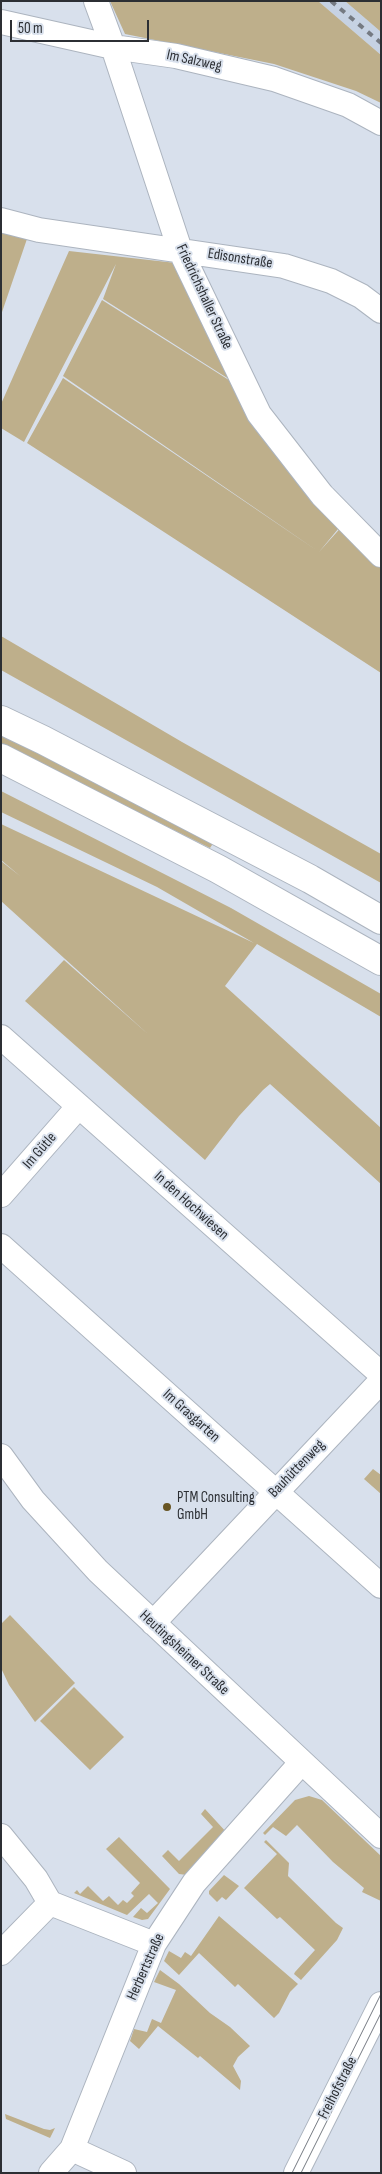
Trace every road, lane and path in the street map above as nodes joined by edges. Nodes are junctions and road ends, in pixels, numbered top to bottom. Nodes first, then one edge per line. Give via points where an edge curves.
1 (96, 1) edge
2 (1, 22) edge
3 (113, 47) junction
4 (381, 122) edge
5 (1, 220) edge
6 (180, 250) junction
7 (381, 311) edge
8 (381, 555) edge
9 (1, 708) edge
10 (1, 720) edge
11 (43, 740) junction
12 (1, 758) edge
13 (381, 920) edge
14 (381, 961) edge
15 (1, 1037) edge
16 (79, 1106) junction
17 (1, 1195) edge
18 (1, 1246) edge
19 (381, 1374) edge
20 (381, 1381) edge
21 (1, 1456) edge
22 (274, 1492) junction
23 (381, 1586) edge
24 (153, 1623) junction
25 (301, 1763) junction
26 (1, 1836) edge
27 (381, 1836) edge
28 (50, 1903) junction
29 (154, 1944) junction
30 (1, 1953) edge
31 (381, 2004) edge
32 (374, 2035) edge
33 (72, 2149) junction
34 (51, 2173) edge
35 (124, 2173) edge
36 (296, 2173) edge

1 - 3 street, Friedrichshaller Straße
2 - 3 street, Im Salzweg
3 - 4 street, Im Salzweg via 176,56 274,79 348,105
3 - 6 street, Friedrichshaller Straße
5 - 6 street, Edisonstraße via 39,230
6 - 7 street, Edisonstraße via 284,266 331,281 361,296
6 - 8 street, Friedrichshaller Straße via 259,414 322,496
9 - 11 highway
10 - 11 highway
11 - 13 highway via 310,879
12 - 14 highway via 218,869
15 - 16 street, In den Hochwiesen
16 - 17 street, Im Gütle
16 - 19 street, In den Hochwiesen
18 - 22 street, Im Grasgarten
20 - 22 street, Bauhüttenweg
21 - 24 street, Heutingsheimer Straße via 67,1539
22 - 23 street, Im Grasgarten
22 - 24 street, Bauhüttenweg
24 - 25 street, Heutingsheimer Straße
25 - 27 street, Heutingsheimer Straße
25 - 29 street, Herbertstraße via 194,1882
26 - 28 street via 36,1879
28 - 29 street
28 - 30 street
29 - 33 street, Herbertstraße
31 - 32 street, Freihofstraße
32 - 36 street, Freihofstraße
33 - 34 street, Herbertstraße
33 - 35 street

